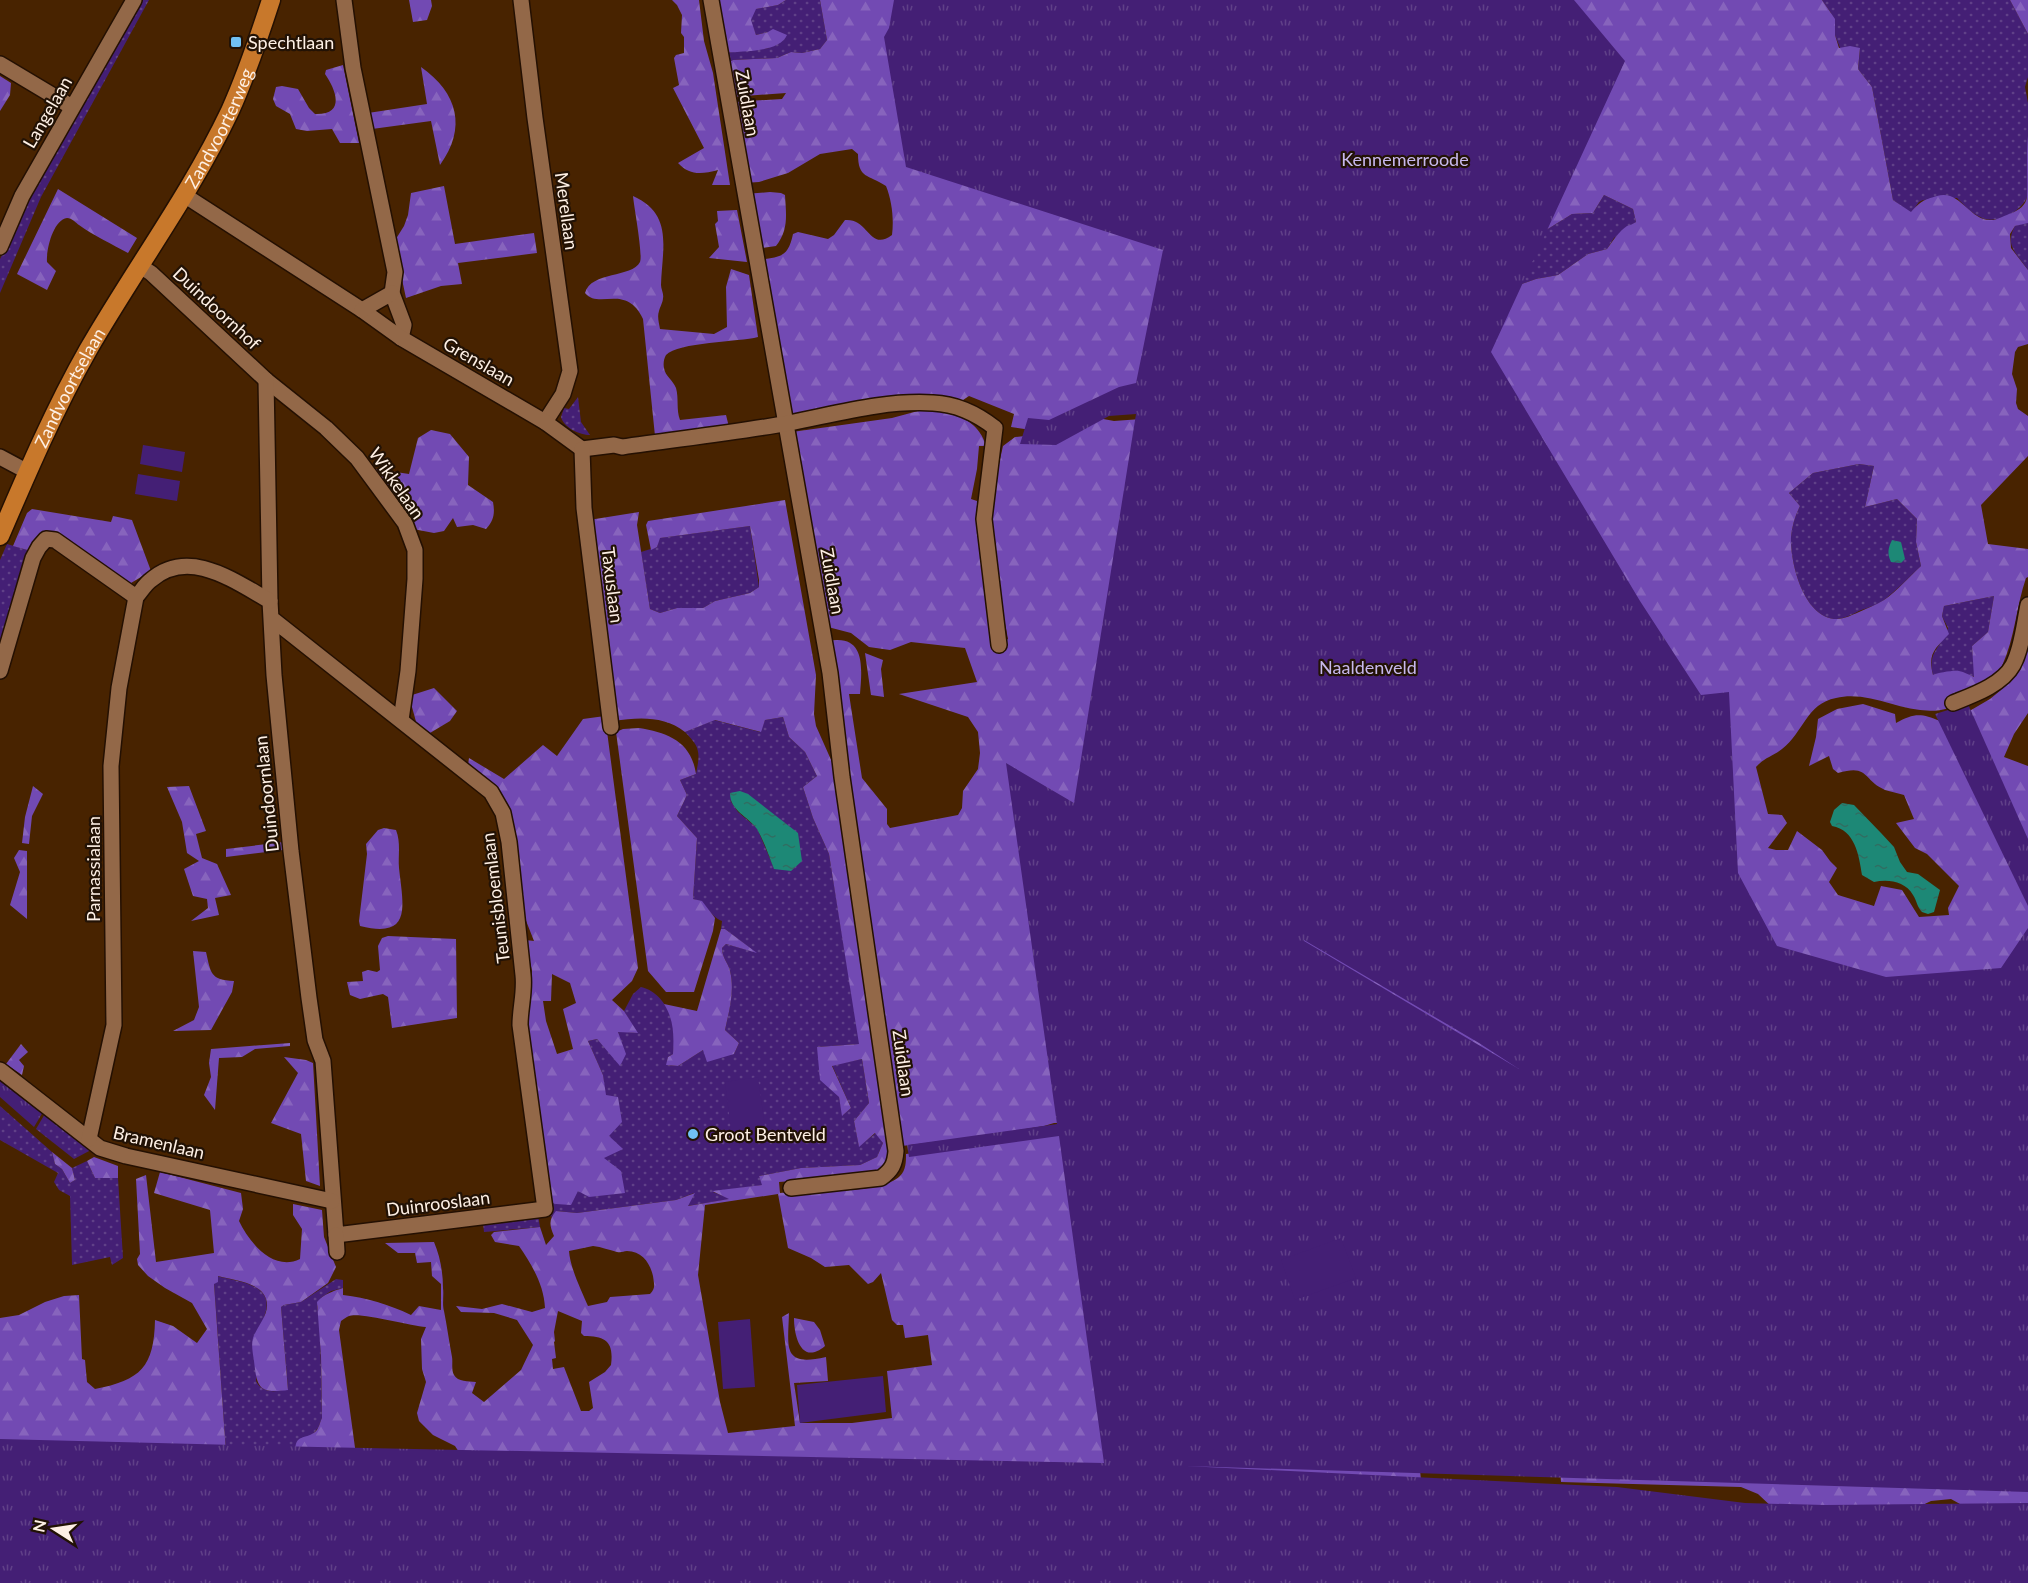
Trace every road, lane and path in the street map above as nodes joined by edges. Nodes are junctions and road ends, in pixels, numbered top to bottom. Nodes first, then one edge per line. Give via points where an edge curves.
1 (134, 0) edge
2 (271, 0) edge
3 (344, 0) edge
4 (521, 0) edge
5 (711, 0) edge
6 (0, 64) edge
7 (72, 107) junction
8 (184, 195) junction
9 (0, 247) edge
10 (151, 249) joint
11 (140, 266) junction
12 (392, 293) junction
13 (362, 310) junction
14 (401, 338) junction
15 (266, 380) junction
16 (545, 422) junction
17 (786, 423) junction
18 (582, 449) junction
19 (0, 457) edge
20 (28, 472) junction
21 (0, 536) edge
22 (136, 597) junction
23 (270, 601) junction
24 (2028, 605) edge
25 (271, 618) junction
26 (999, 645) dead end
27 (0, 671) edge
28 (1953, 703) dead end
29 (401, 720) junction
30 (611, 727) dead end
31 (0, 1070) edge
32 (89, 1139) junction
33 (791, 1188) dead end
34 (332, 1202) junction
35 (545, 1209) joint
36 (336, 1235) junction
37 (337, 1252) dead end

1 - 7 street, Langelaan
2 - 8 main road, Zandvoorterweg via 230,110
3 - 12 street via 353,68 395,272
4 - 16 street, Merellaan via 570,371 563,394
5 - 17 street, Zuidlaan
6 - 7 street
7 - 9 street, Langelaan via 22,196
8 - 10 main road, Zandvoorterweg
8 - 13 street, Grenslaan
10 - 11 main road, Zandvoortselaan
11 - 15 street, Duindoornhof
11 - 20 main road, Zandvoortselaan via 88,351
12 - 13 street
12 - 14 street via 404,325
13 - 14 street, Grenslaan
14 - 16 street, Grenslaan
15 - 23 street, Duindoornlaan
15 - 29 street, Wikkelaan via 357,458 405,523 415,550 415,579
16 - 18 street, Grenslaan
17 - 18 street via 622,447
17 - 26 street via 889,404 935,403 978,414 995,428 984,519
17 - 33 street, Zuidlaan via 830,673 896,1151 891,1171 881,1178
18 - 30 street, Taxuslaan via 584,508
19 - 20 street
20 - 21 main road, Zandvoortselaan
22 - 23 street via 167,570 194,566 221,574
22 - 27 street via 55,540 46,540 33,558
22 - 32 street, Parnassialaan via 119,688 111,766 114,1025
23 - 25 street, Duindoornlaan
24 - 28 street via 2017,655 2009,672 1981,691
25 - 29 street, Teunisbloemlaan
25 - 34 street, Duindoornlaan via 291,851 314,1034 323,1061
29 - 35 street, Teunisbloemlaan via 491,792 503,813 525,989 520,1025
31 - 32 street, Bramenlaan
32 - 34 street, Bramenlaan via 100,1148 126,1156
34 - 36 street
35 - 36 street, Duinrooslaan
36 - 37 street

